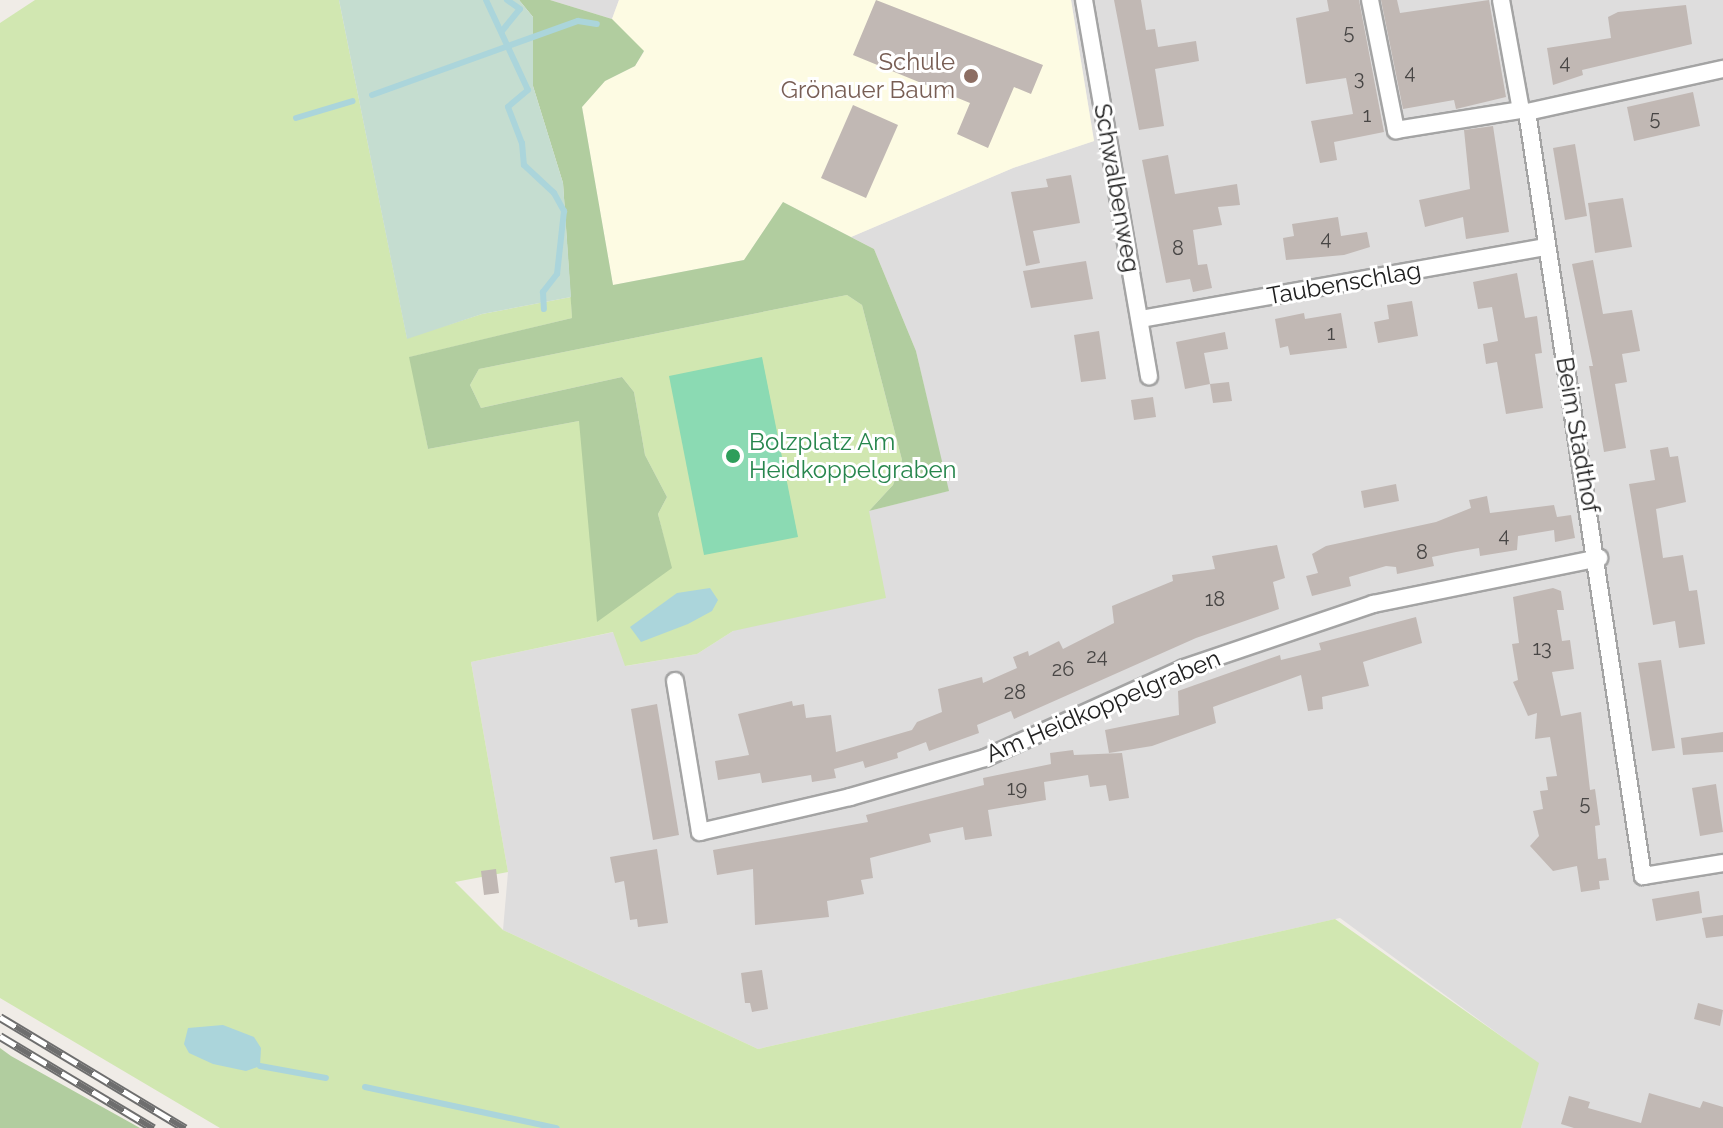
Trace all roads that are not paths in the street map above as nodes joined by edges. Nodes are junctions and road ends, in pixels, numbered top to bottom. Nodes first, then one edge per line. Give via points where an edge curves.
1 (1084, 0) edge
2 (1370, 0) edge
3 (1501, 0) edge
4 (1723, 69) edge
5 (1524, 111) junction
6 (1547, 247) junction
7 (1141, 319) junction
8 (1149, 376) dead end
9 (1599, 558) junction
10 (675, 681) dead end
11 (1723, 863) edge

1 - 7 street, Schwalbenweg
2 - 5 street via 1396,130
3 - 5 street, Beim Stadthof
4 - 5 street
5 - 6 street, Beim Stadthof
6 - 7 street, Taubenschlag
6 - 9 street, Beim Stadthof
7 - 8 street, Schwalbenweg
9 - 10 street, Am Heidkoppelgraben via 1373,604 1184,668 985,758 700,832
9 - 11 street, Beim Stadthof via 1643,876

